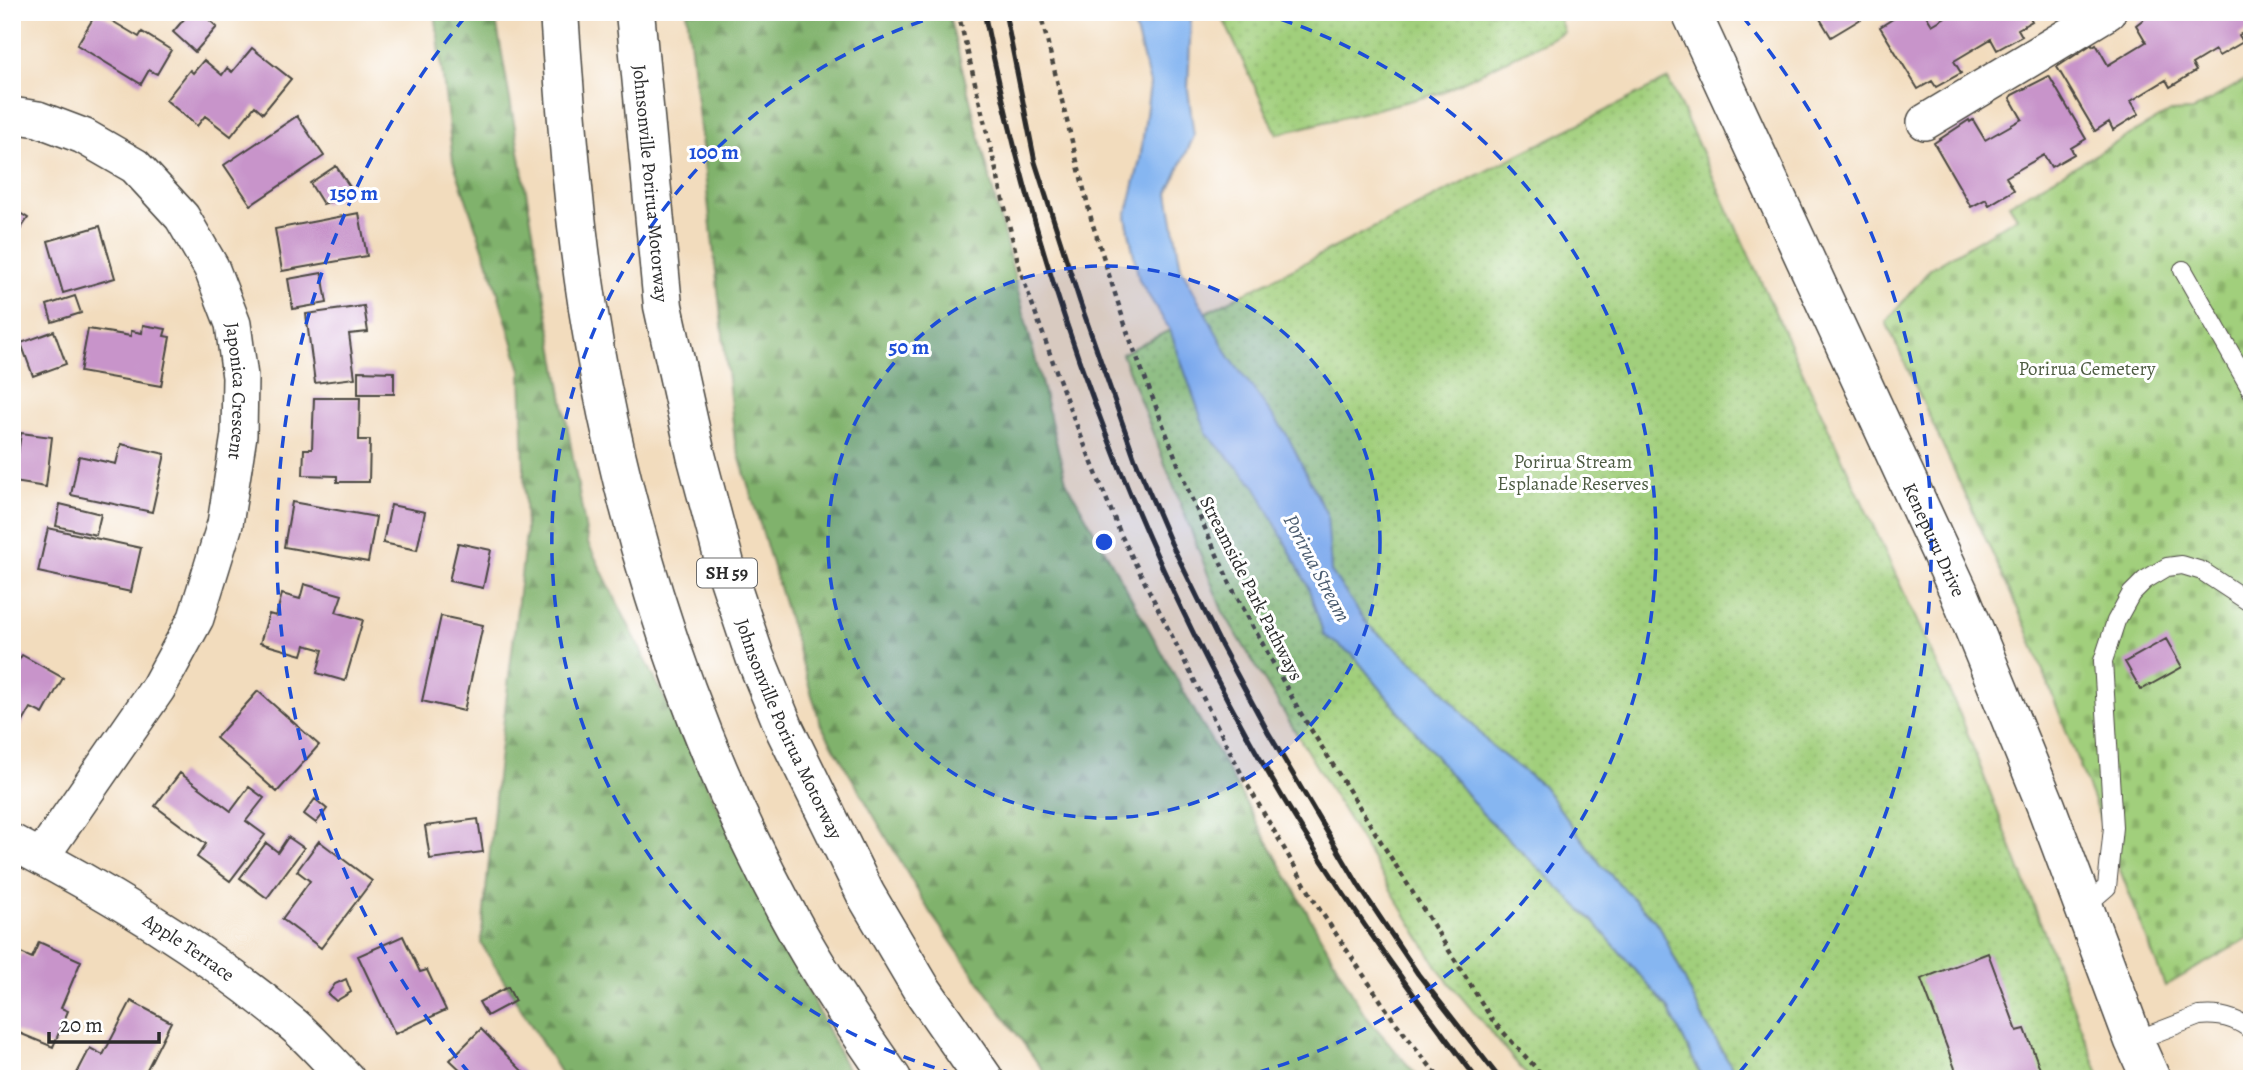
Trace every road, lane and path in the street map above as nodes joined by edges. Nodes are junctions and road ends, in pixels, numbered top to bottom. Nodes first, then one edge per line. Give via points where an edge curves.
1 (559, 12) edge
2 (635, 12) edge
3 (958, 12) edge
4 (1040, 12) edge
5 (1691, 12) edge
6 (2108, 12) edge
7 (12, 115) edge
8 (1925, 122) dead end
9 (2183, 270) dead end
10 (2252, 391) edge
11 (2252, 604) edge
12 (27, 849) edge
13 (2084, 907) junction
14 (2252, 1031) edge
15 (2134, 1041) junction
16 (347, 1079) edge
17 (892, 1079) edge
18 (984, 1079) edge
19 (1440, 1079) edge
20 (1546, 1079) edge
21 (2151, 1079) edge

1 - 17 main road via 578,235 594,341 615,447 671,649 762,865 842,1007
2 - 18 main road, Johnsonville Porirua Motorway / SH 59 via 663,306 696,455 750,644 785,730 866,895 921,988
3 - 19 path via 1020,270 1121,535 1244,779 1318,907 1393,1019
4 - 20 path, Streamside Park Pathways via 1092,222 1128,334 1189,495 1233,588 1300,712 1493,1021
5 - 13 main road, Kenepuru Drive via 1958,590
6 - 8 street
7 - 12 street, Japonica Crescent via 38,119 83,136 135,166 182,217 211,267 233,324 240,377 239,435 225,524 196,618 158,688
9 - 10 lane
11 - 13 lane via 2202,572 2182,565 2167,567 2146,580 2131,594 2116,621 2103,661 2113,827 2107,887
12 - 16 street, Apple Terrace via 160,926 228,974 292,1023
13 - 15 main road, Kenepuru Drive
14 - 15 lane via 2230,1018 2199,1016
15 - 21 main road, Kenepuru Drive

